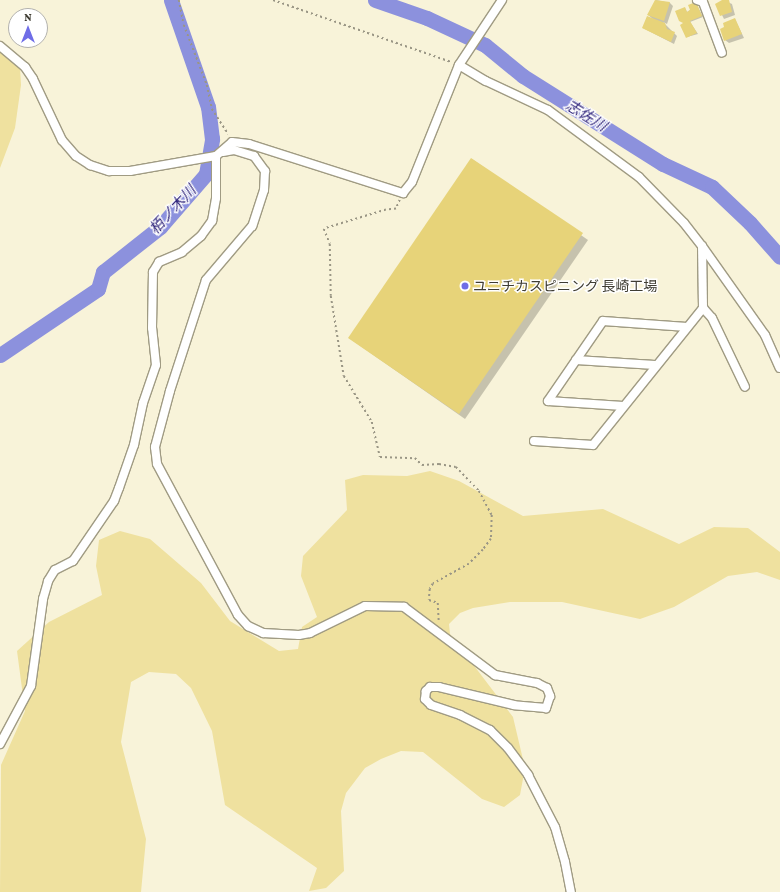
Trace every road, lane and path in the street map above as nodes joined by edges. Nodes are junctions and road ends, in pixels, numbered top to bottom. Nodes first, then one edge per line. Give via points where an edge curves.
1 (179, 0) edge
2 (273, 0) edge
3 (502, 0) edge
4 (697, 0) edge
5 (0, 46) edge
6 (722, 53) dead end
7 (459, 66) junction
8 (232, 142) junction
9 (220, 154) junction
10 (403, 193) junction
11 (702, 246) junction
12 (703, 308) junction
13 (687, 326) junction
14 (576, 360) junction
15 (656, 365) junction
16 (780, 368) edge
17 (745, 387) dead end
18 (623, 406) junction
19 (534, 441) dead end
20 (439, 634) junction
21 (0, 744) edge
22 (571, 892) edge

1 - 8 path via 184,25 208,85 212,109
2 - 7 path
3 - 7 street
4 - 6 street via 703,2
5 - 9 street via 25,67 62,140 76,156 90,166 109,171 130,171 193,162
7 - 10 street via 412,182
7 - 11 street via 548,110 639,177
8 - 9 street
8 - 10 street via 249,144
9 - 20 street via 234,150 254,156 264,171 264,190 252,226 206,280 170,390 155,446 157,464 238,615 248,626 263,634 299,635 310,633 365,606 386,605 409,610
9 - 21 street via 212,221 201,236 182,252 159,262 152,272 152,328 156,365 143,403 134,445 114,501 73,561 55,570 48,581 43,599 31,686
10 - 20 path via 396,209 324,229 330,244 331,296 344,376 372,422 380,457 415,458 422,465 456,467 479,491 492,515 491,539 483,550 469,564 433,584 430,590 429,600 438,603
11 - 12 street
11 - 16 street via 765,335
12 - 13 street
12 - 17 street via 712,318
13 - 14 street via 603,321
13 - 15 street
14 - 15 street
14 - 18 street via 548,401
15 - 18 street
18 - 19 street via 593,445
20 - 22 street via 495,675 537,683 547,688 550,696 546,708 514,705 439,687 430,687 426,691 425,699 431,705 460,715 490,730 508,748 528,775 555,827

